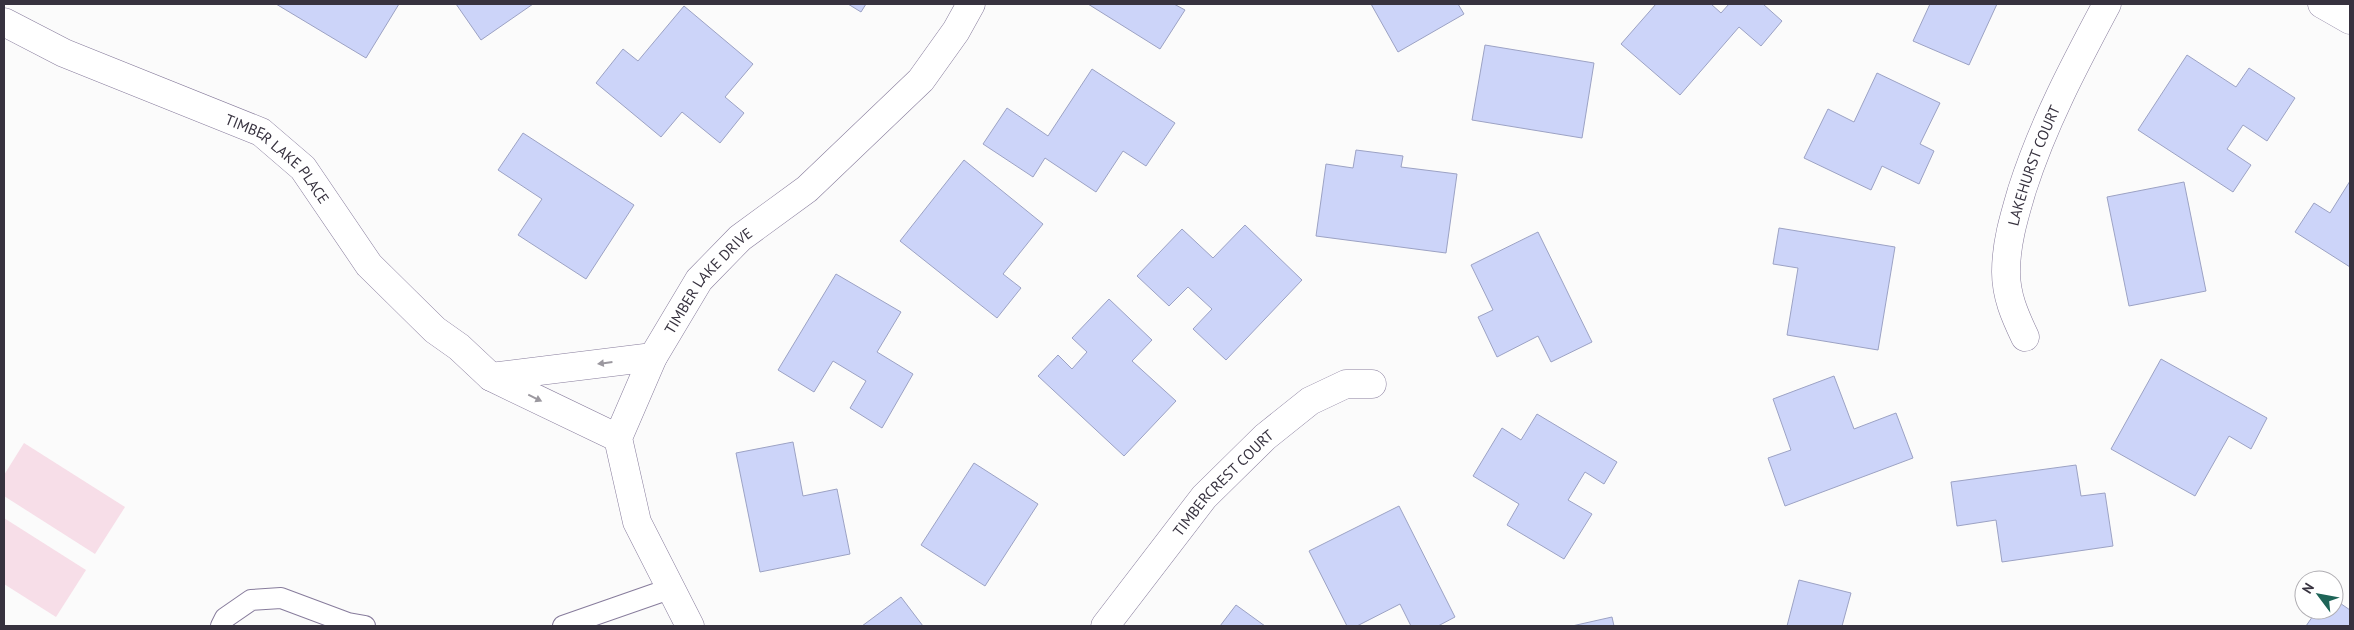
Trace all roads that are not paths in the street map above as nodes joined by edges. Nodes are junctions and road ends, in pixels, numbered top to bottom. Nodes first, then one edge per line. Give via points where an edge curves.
1 (971, 4) edge
2 (2107, 4) edge
3 (2322, 4) edge
4 (2350, 20) edge
5 (4, 22) edge
6 (2025, 337) dead end
7 (653, 356) junction
8 (491, 377) junction
9 (1372, 384) dead end
10 (618, 438) junction
11 (672, 588) junction
12 (353, 625) edge
13 (221, 626) edge
14 (563, 626) edge
15 (690, 626) edge
16 (1105, 626) edge

1 - 7 street, TIMBER LAKE DRIVE via 921,80 807,189 740,238 699,280
2 - 6 street, LAKEHURST COURT via 2064,83 2032,158 2009,231 2006,273 2010,304
3 - 4 street
5 - 8 street, TIMBER LAKE PLACE via 64,53 261,132 303,168 369,265 436,330
7 -> 8 street
7 - 10 street, TIMBER LAKE DRIVE
8 -> 10 street, TIMBER LAKE PLACE
9 - 16 street, TIMBERCREST COURT via 1346,384 1310,401 1265,436 1204,497
10 - 11 street via 637,522
11 - 14 lane
11 - 15 street
12 - 13 lane via 281,598 251,600 225,618

